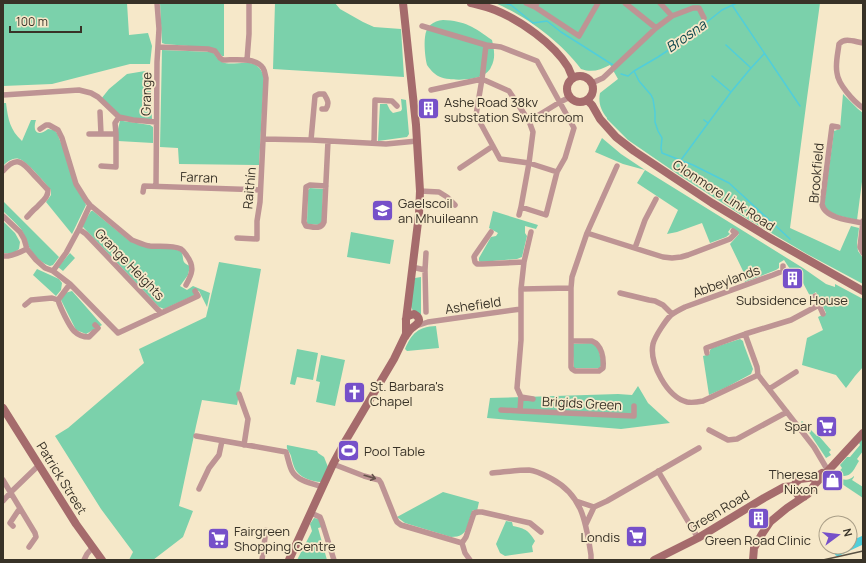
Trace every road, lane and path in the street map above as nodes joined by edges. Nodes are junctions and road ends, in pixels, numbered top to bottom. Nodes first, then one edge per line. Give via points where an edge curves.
1 (157, 3) edge
2 (248, 3) edge
3 (471, 3) edge
4 (526, 3) edge
5 (598, 3) edge
6 (625, 3) edge
7 (660, 3) edge
8 (402, 5) edge
9 (536, 5) edge
10 (672, 16) junction
11 (704, 18) dead end
12 (422, 26) dead end
13 (656, 28) junction
14 (863, 43) edge
15 (486, 45) junction
16 (158, 47) junction
17 (247, 60) junction
18 (573, 78) junction
19 (482, 80) junction
20 (592, 83) junction
21 (431, 90) dead end
22 (3, 95) edge
23 (565, 99) junction
24 (587, 100) junction
25 (397, 106) dead end
26 (863, 108) edge
27 (322, 109) dead end
28 (100, 112) dead end
29 (119, 116) junction
30 (529, 121) junction
31 (156, 122) junction
32 (838, 127) dead end
33 (40, 128) dead end
34 (88, 134) dead end
35 (101, 134) junction
36 (116, 134) junction
37 (263, 139) junction
38 (311, 140) junction
39 (328, 141) junction
40 (417, 141) junction
41 (374, 143) junction
42 (493, 146) junction
43 (529, 163) junction
44 (101, 166) dead end
45 (617, 166) dead end
46 (460, 168) dead end
47 (3, 171) edge
48 (557, 172) junction
49 (156, 186) junction
50 (326, 186) junction
51 (260, 190) junction
52 (420, 191) junction
53 (143, 192) dead end
54 (656, 199) dead end
55 (90, 205) junction
56 (455, 205) dead end
57 (521, 207) junction
58 (518, 215) dead end
59 (3, 216) edge
60 (27, 217) dead end
61 (863, 219) edge
62 (863, 223) edge
63 (79, 229) junction
64 (733, 231) dead end
65 (491, 232) dead end
66 (531, 232) dead end
67 (586, 233) junction
68 (237, 238) dead end
69 (635, 248) junction
70 (27, 249) junction
71 (426, 253) dead end
72 (863, 253) edge
73 (3, 256) edge
74 (524, 262) junction
75 (783, 266) dead end
76 (412, 267) junction
77 (425, 270) junction
78 (53, 271) junction
79 (70, 284) junction
80 (186, 285) dead end
81 (571, 288) junction
82 (521, 289) junction
83 (195, 291) dead end
84 (863, 291) edge
85 (620, 293) dead end
86 (409, 295) junction
87 (815, 296) dead end
88 (58, 300) junction
89 (25, 305) dead end
90 (819, 305) junction
91 (521, 309) junction
92 (426, 312) dead end
93 (161, 313) junction
94 (672, 314) junction
95 (823, 314) dead end
96 (415, 316) junction
97 (406, 320) junction
98 (428, 322) junction
99 (95, 325) dead end
100 (415, 327) junction
101 (745, 334) junction
102 (404, 339) junction
103 (571, 341) junction
104 (707, 354) dead end
105 (796, 372) dead end
106 (758, 375) junction
107 (769, 390) junction
108 (239, 394) dead end
109 (521, 397) junction
110 (533, 399) dead end
111 (634, 406) dead end
112 (3, 408) edge
113 (501, 410) dead end
114 (520, 411) junction
115 (787, 412) junction
116 (863, 428) edge
117 (709, 430) dead end
118 (863, 434) edge
119 (196, 436) dead end
120 (222, 441) junction
121 (244, 445) junction
122 (852, 446) junction
123 (699, 448) dead end
124 (840, 454) junction
125 (333, 464) junction
126 (39, 465) junction
127 (827, 469) junction
128 (658, 471) junction
129 (492, 473) dead end
130 (805, 479) junction
131 (3, 480) edge
132 (794, 486) junction
133 (323, 487) junction
134 (199, 489) dead end
135 (811, 491) junction
136 (11, 492) junction
137 (801, 496) junction
138 (576, 500) junction
139 (3, 501) edge
140 (594, 507) junction
141 (20, 508) junction
142 (311, 513) junction
143 (586, 524) junction
144 (13, 526) dead end
145 (266, 530) dead end
146 (541, 532) dead end
147 (698, 538) junction
148 (462, 543) junction
149 (29, 547) dead end
150 (93, 547) junction
151 (591, 557) edge
152 (84, 560) edge
153 (102, 560) edge
154 (262, 560) edge
155 (289, 560) edge
156 (334, 560) edge
157 (470, 560) edge
158 (595, 560) edge
159 (654, 560) edge
160 (753, 560) edge

1 - 16 street, Grange
2 - 17 street
3 - 18 street via 495,10 538,35 558,54
4 - 9 street
5 - 9 street via 579,36
6 - 13 street
7 - 10 street
8 - 40 street
10 - 11 street via 699,8
10 - 13 street
12 - 15 street
13 - 20 street via 603,78
14 - 26 street via 844,40 840,42 836,71 841,84
15 - 19 street
15 - 23 street via 501,47 537,61
16 - 17 street, Raithín via 208,49 215,51 223,60
16 - 31 street, Grange
17 - 37 street, Raithín via 258,63 266,78
18 - 20 street via 582,76
18 - 23 street via 568,85
19 - 21 street
19 - 30 street via 509,91
19 - 42 street via 476,115
20 - 24 street via 592,95
22 - 29 street via 79,90 98,97
23 - 24 street via 576,102
23 - 30 street
23 - 48 street via 574,128 565,158
24 - 84 street, Clonmore Link Road via 616,137 634,151 712,203
25 - 41 street via 392,101 375,100
27 - 38 street via 328,106 328,100 324,94 319,94 315,96
28 - 35 street
29 - 31 street
29 - 36 street via 115,123
30 - 43 street via 534,132
31 - 49 street, Grange
32 - 62 street, Brookfield via 832,126 822,207 835,217
33 - 55 street via 49,125 58,130 76,184
34 - 35 street
35 - 36 street
36 - 44 street via 116,166
37 - 38 street
37 - 51 street, Raithín
38 - 39 street
39 - 41 street
39 - 50 street
40 - 41 street
40 - 52 street
42 - 43 street via 500,159
42 - 46 street
43 - 48 street
43 - 57 street
45 - 67 street
47 - 60 street via 12,163 23,163 48,190 48,195
48 - 57 street via 546,215
49 - 51 street, Farran
49 - 53 street, Farran via 144,186
50 - 50 street via 323,226 306,226 306,187
51 - 68 street, Raithín via 257,239
52 - 56 street via 438,192
52 - 76 street
54 - 69 street
55 - 63 street
55 - 80 street via 132,240 149,246 183,250 192,266
57 - 58 street
59 - 70 street via 20,232
61 - 62 street
62 - 72 street via 860,247
63 - 78 street, Grange Heights
63 - 93 street, Grange Heights
64 - 69 street via 736,233 730,240 681,257 663,257
65 - 74 street via 475,255 475,262
66 - 74 street, Ashefield
67 - 69 street
67 - 81 street
70 - 73 street via 13,256
70 - 78 street via 45,268
71 - 77 street
74 - 82 street, Ashefield
75 - 94 street, Abbeylands via 783,271
76 - 77 street
76 - 86 street
77 - 92 street
78 - 79 street, Grange Heights
79 - 88 street
79 - 93 street, Grange Heights via 118,333
81 - 82 street
81 - 103 street
82 - 91 street, Ashefield
83 - 93 street, Grange Heights via 198,296
85 - 94 street via 655,301
86 - 96 street
86 - 97 street
87 - 90 street
88 - 89 street via 31,300
88 - 99 street via 74,331 89,337 98,328
90 - 95 street
90 - 101 street via 791,320
91 - 98 street, Ashefield
91 - 109 street, Ashefield via 517,388
94 - 106 street, Abbeylands via 653,342 653,353 659,374 681,400 703,401
96 - 97 street via 410,315
96 - 98 street
96 - 100 street via 418,323
97 - 100 street via 409,326
97 - 102 street
98 - 100 street, Ashefield
100 - 102 street
101 - 104 street via 706,348
101 - 106 street
102 - 125 street
103 - 103 street via 595,342 601,349 603,368 599,371 572,369
105 - 107 street
106 - 107 street
107 - 115 street
108 - 121 street via 248,419
109 - 110 street
109 - 114 street
111 - 114 street, Brigids Green via 634,416
112 - 126 street, Patrick Street
113 - 114 street
115 - 117 street via 738,439 728,440
115 - 127 street
116 - 124 street
118 - 122 street
119 - 120 street
120 - 121 street
120 - 134 street via 219,455 209,468
121 - 133 street via 286,452 295,475
122 - 124 street
122 - 135 street via 814,484
123 - 128 street
124 - 127 street
125 - 133 street
125 -> 148 street via 379,480 395,518 401,525
126 - 136 street
126 - 150 street, Patrick Street
127 - 130 street via 819,476
128 - 140 street
128 - 147 street
129 - 138 street via 528,470 540,472 562,484
130 - 132 street via 798,480
130 - 135 street via 811,483
131 - 136 street
132 - 137 street via 795,492
132 - 147 street, Green Road via 784,487
133 - 142 street
135 - 137 street
136 - 139 street
136 - 141 street
137 - 160 street via 770,522 754,548
138 - 140 street
138 - 143 street
140 - 143 street
141 - 144 street via 10,524
141 - 149 street via 36,537
142 - 155 street
142 - 156 street via 320,516
143 - 151 street
145 - 154 street
146 - 148 street via 530,523 478,512 474,513
147 - 159 street, Green Road
148 - 157 street
150 - 152 street
150 - 153 street, Patrick Street
151 - 158 street

